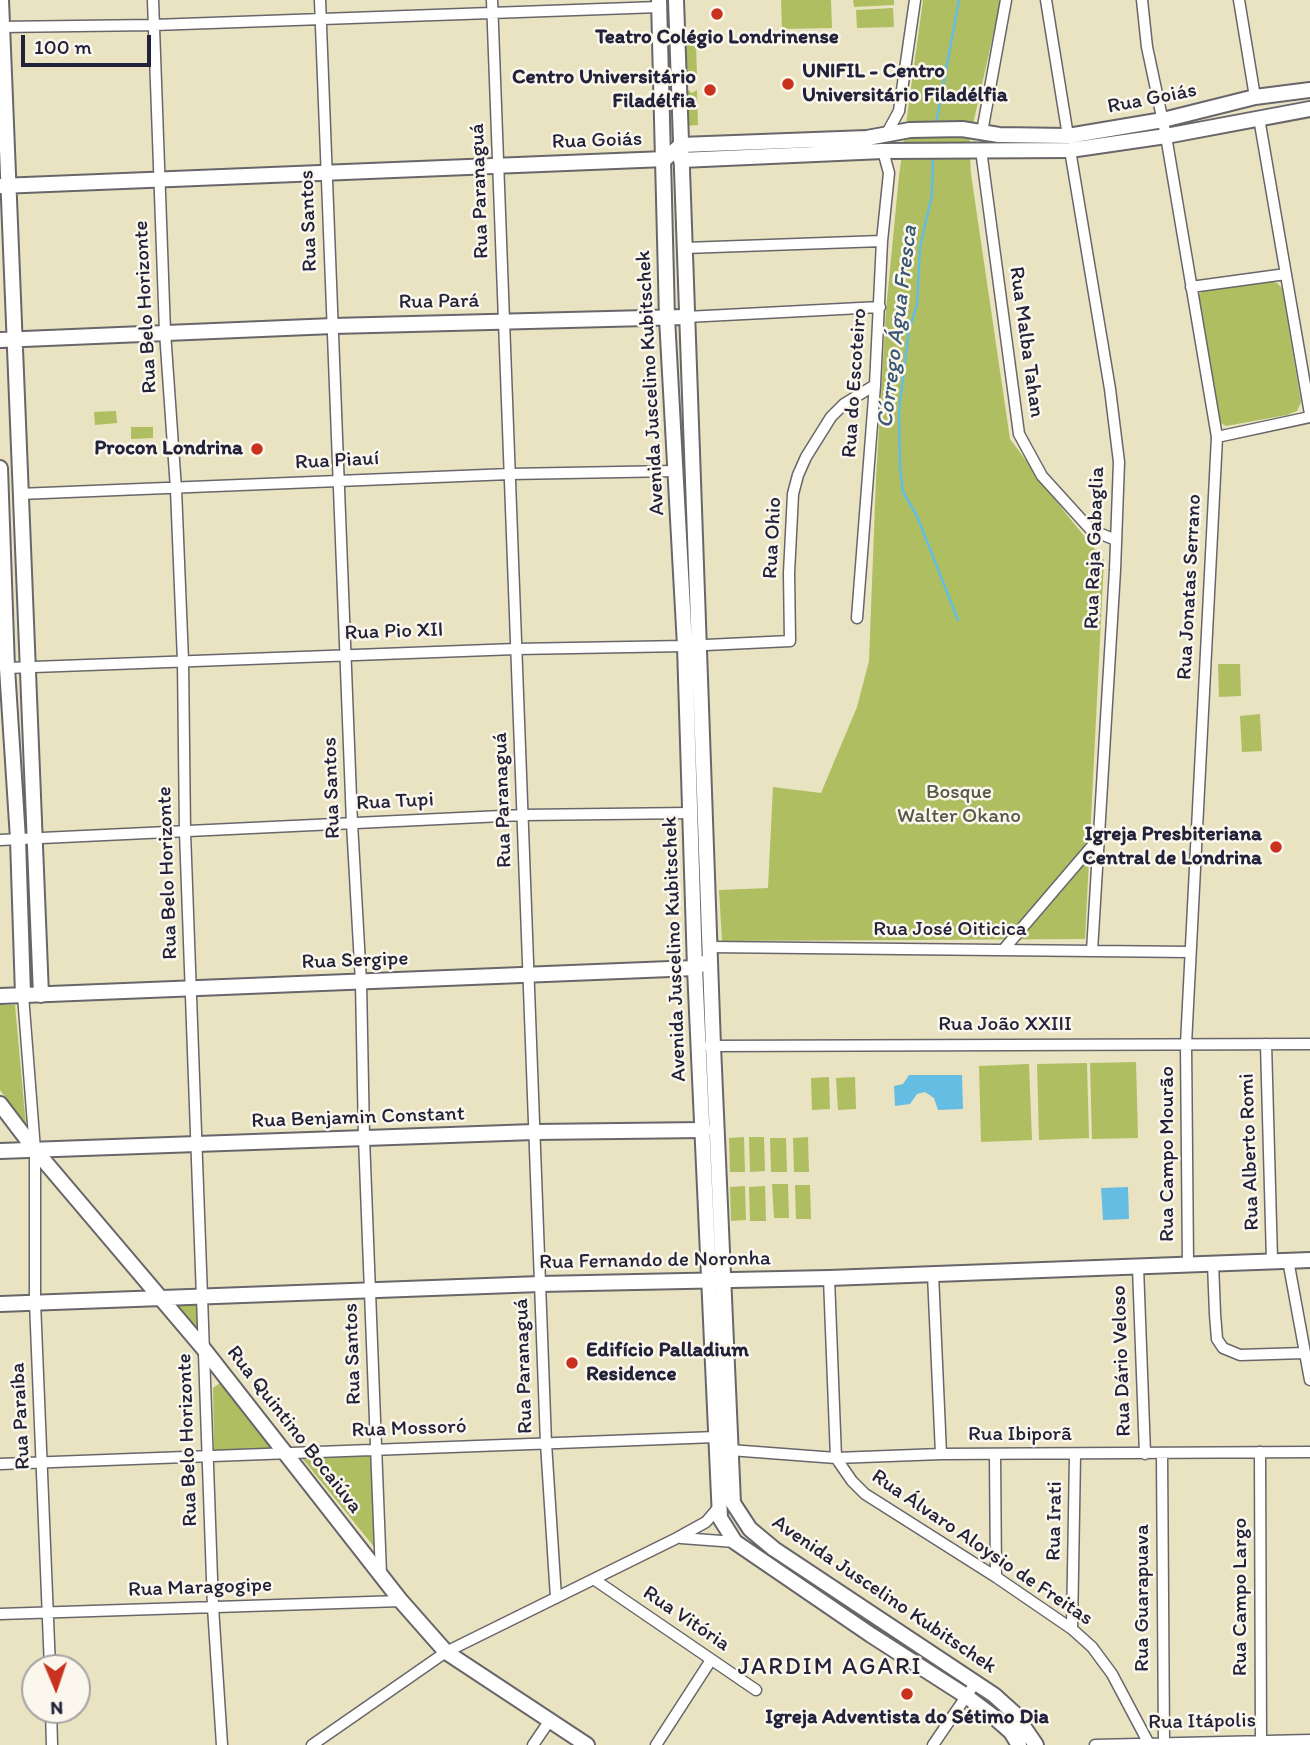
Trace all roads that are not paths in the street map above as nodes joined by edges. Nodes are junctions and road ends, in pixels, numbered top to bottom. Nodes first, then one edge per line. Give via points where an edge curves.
1 (1, 0) edge
2 (153, 0) edge
3 (320, 0) edge
4 (492, 0) edge
5 (676, 0) edge
6 (915, 0) edge
7 (1006, 0) edge
8 (1046, 0) edge
9 (1142, 0) edge
10 (1239, 0) edge
11 (659, 4) edge
12 (492, 13) junction
13 (321, 19) junction
14 (154, 25) junction
15 (1, 27) edge
16 (1310, 90) edge
17 (1255, 97) junction
18 (1310, 109) edge
19 (1259, 118) junction
20 (1163, 120) junction
21 (982, 132) junction
22 (892, 133) junction
23 (1166, 136) junction
24 (867, 138) junction
25 (1069, 143) junction
26 (681, 145) junction
27 (981, 150) junction
28 (903, 151) junction
29 (883, 152) junction
30 (665, 159) junction
31 (681, 160) junction
32 (498, 166) junction
33 (889, 173) junction
34 (327, 174) junction
35 (159, 179) junction
36 (4, 186) edge
37 (882, 241) junction
38 (685, 248) junction
39 (1286, 274) junction
40 (1191, 287) junction
41 (880, 307) junction
42 (686, 317) junction
43 (667, 318) junction
44 (504, 322) junction
45 (333, 326) junction
46 (165, 332) junction
47 (0, 340) edge
48 (16, 340) junction
49 (875, 385) junction
50 (1310, 415) edge
51 (1217, 437) junction
52 (0, 468) edge
53 (676, 471) junction
54 (510, 474) junction
55 (339, 483) junction
56 (176, 489) junction
57 (19, 494) junction
58 (0, 495) edge
59 (1116, 540) junction
60 (695, 564) junction
61 (857, 618) dead end
62 (790, 641) joint
63 (692, 645) junction
64 (516, 649) junction
65 (345, 655) junction
66 (183, 662) junction
67 (27, 667) junction
68 (3, 668) edge
69 (690, 813) junction
70 (523, 815) junction
71 (352, 823) junction
72 (185, 832) junction
73 (1099, 837) junction
74 (18, 839) junction
75 (34, 839) junction
76 (0, 840) edge
77 (1004, 949) junction
78 (1092, 951) junction
79 (1190, 952) junction
80 (22, 953) junction
81 (38, 953) junction
82 (710, 953) junction
83 (695, 968) junction
84 (529, 975) junction
85 (361, 982) junction
86 (192, 989) junction
87 (23, 995) junction
88 (41, 995) junction
89 (0, 996) edge
90 (1186, 1044) junction
91 (1266, 1044) junction
92 (1310, 1044) edge
93 (706, 1047) junction
94 (0, 1104) edge
95 (711, 1129) junction
96 (534, 1132) junction
97 (364, 1138) junction
98 (196, 1145) junction
99 (35, 1150) junction
100 (0, 1151) edge
101 (1272, 1260) junction
102 (1288, 1260) junction
103 (1310, 1260) edge
104 (1213, 1263) junction
105 (1188, 1264) junction
106 (1138, 1267) junction
107 (933, 1274) junction
108 (828, 1278) junction
109 (717, 1280) junction
110 (540, 1284) junction
111 (370, 1292) junction
112 (202, 1297) junction
113 (160, 1298) junction
114 (35, 1302) junction
115 (0, 1304) edge
116 (204, 1348) junction
117 (1304, 1353) junction
118 (225, 1377) junction
119 (1310, 1380) edge
120 (206, 1391) junction
121 (716, 1437) junction
122 (546, 1443) junction
123 (376, 1449) junction
124 (730, 1450) junction
125 (1260, 1452) junction
126 (1310, 1452) edge
127 (286, 1453) junction
128 (941, 1454) junction
129 (1144, 1454) junction
130 (1161, 1454) junction
131 (995, 1455) junction
132 (1075, 1455) junction
133 (208, 1456) junction
134 (836, 1458) junction
135 (717, 1461) junction
136 (43, 1462) junction
137 (0, 1464) edge
138 (718, 1508) junction
139 (677, 1538) junction
140 (735, 1542) junction
141 (381, 1574) junction
142 (996, 1577) junction
143 (594, 1580) junction
144 (556, 1598) junction
145 (401, 1601) junction
146 (213, 1607) junction
147 (49, 1612) junction
148 (0, 1614) edge
149 (1072, 1629) junction
150 (446, 1652) junction
151 (50, 1654) edge
152 (711, 1660) junction
153 (976, 1682) junction
154 (757, 1690) dead end
155 (966, 1696) junction
156 (551, 1720) junction
157 (51, 1724) edge
158 (1310, 1740) edge
159 (1261, 1741) junction
160 (1148, 1742) junction
161 (1164, 1742) junction
162 (1287, 1742) edge
163 (317, 1744) edge
164 (52, 1745) edge
165 (222, 1745) edge
166 (533, 1745) edge
167 (587, 1745) edge
168 (656, 1745) edge
169 (933, 1745) edge
170 (1019, 1745) edge
171 (1036, 1745) edge
172 (1095, 1745) edge

1 - 15 main road
2 - 14 street, Rua Belo Horizonte
3 - 13 street, Rua Santos
4 - 12 street, Rua Paranaguá
5 - 26 main road, Avenida Juscelino Kubitschek
6 - 22 street
7 - 21 street
8 - 25 street, Rua Raja Gabaglia
9 - 20 street, Rua Jonatas Serrano
10 - 17 street
11 - 12 street
11 - 30 main road, Avenida Juscelino Kubitschek
12 - 13 street
12 - 32 street, Rua Paranaguá
13 - 14 street
13 - 34 street, Rua Santos
14 - 15 street
14 - 35 street, Rua Belo Horizonte
15 - 36 main road
16 - 17 main road, Rua Goiás
17 - 20 main road, Rua Goiás
18 - 19 main road, Rua Goiás
19 - 23 main road, Rua Goiás
19 - 39 street
20 - 23 street, Rua Jonatas Serrano
20 - 25 main road, Rua Goiás
21 - 22 main road, Rua Goiás
21 - 25 main road, Rua Goiás
22 - 24 main road, Rua Goiás
22 - 27 main road via 915,145
23 - 25 main road, Rua Goiás
23 - 40 street, Rua Jonatas Serrano
24 - 26 main road, Rua Goiás
24 - 29 main road
25 - 27 main road, Rua Goiás
25 - 59 street, Rua Raja Gabaglia via 1119,462
26 - 30 main road, Rua Goiás
26 - 31 main road, Avenida Juscelino Kubitschek
27 - 28 main road, Rua Goiás
27 - 59 street, Rua Malba Tahan via 1018,434 1042,477 1091,530
28 - 29 main road, Rua Goiás
28 - 33 street
29 - 31 main road, Rua Goiás
29 - 33 street, Rua do Escoteiro
30 - 32 main road, Rua Goiás
30 - 43 main road, Avenida Juscelino Kubitschek
31 - 38 main road, Avenida Juscelino Kubitschek
32 - 34 main road, Rua Goiás
32 - 44 street, Rua Paranaguá
33 - 37 street, Rua do Escoteiro
34 - 35 main road, Rua Goiás
34 - 45 street, Rua Santos
35 - 36 main road, Rua Goiás
35 - 46 street, Rua Belo Horizonte
36 - 48 main road
37 - 38 street
37 - 41 street, Rua do Escoteiro
38 - 42 main road, Avenida Juscelino Kubitschek
39 - 40 street
39 - 50 street
40 - 51 street, Rua Jonatas Serrano
41 - 42 street, Rua Pará
41 - 49 street, Rua do Escoteiro
42 - 43 main road, Rua Pará
42 - 60 main road, Avenida Juscelino Kubitschek
43 - 44 main road, Rua Pará
43 - 53 main road, Avenida Juscelino Kubitschek
44 - 45 main road, Rua Pará
44 - 54 street, Rua Paranaguá
45 - 46 main road, Rua Pará
45 - 55 street, Rua Santos
46 - 48 main road, Rua Pará
46 - 56 street, Rua Belo Horizonte
47 - 48 main road, Rua Pará
48 - 57 main road
49 - 61 street, Rua do Escoteiro
49 - 62 street, Rua Ohio via 831,417 798,475 789,573
50 - 51 street
51 - 79 street, Rua Jonatas Serrano
52 - 58 main road
53 - 54 street, Rua Piauí
53 - 60 main road via 686,488 687,533
53 - 63 main road, Avenida Juscelino Kubitschek
54 - 55 street, Rua Piauí
54 - 64 street, Rua Paranaguá
55 - 56 street, Rua Piauí
55 - 65 street, Rua Santos
56 - 57 street, Rua Piauí
56 - 66 street, Rua Belo Horizonte
57 - 58 main road, Rua Piauí
57 - 67 main road
58 - 68 main road
59 - 73 street, Rua Raja Gabaglia
60 - 63 main road, Avenida Juscelino Kubitschek
62 - 63 street, Rua Pio XII
63 - 64 street, Rua Pio XII
63 - 69 main road, Avenida Juscelino Kubitschek
63 - 82 main road, Avenida Juscelino Kubitschek
64 - 65 street, Rua Pio XII
64 - 70 street, Rua Paranaguá
65 - 66 street, Rua Pio XII
65 - 71 street, Rua Santos
66 - 67 street, Rua Pio XII
66 - 72 street, Rua Belo Horizonte
67 - 68 street, Rua Pio XII
67 - 75 main road
68 - 74 main road
69 - 70 street, Rua Tupi
69 - 83 main road, Avenida Juscelino Kubitschek
70 - 71 street, Rua Tupi
70 - 84 street, Rua Paranaguá
71 - 72 street, Rua Tupi
71 - 85 street, Rua Santos
72 - 75 street, Rua Tupi
72 - 86 street, Rua Belo Horizonte
73 - 77 street
73 - 78 street, Rua Raja Gabaglia
74 - 75 street, Rua Tupi
74 - 76 street, Rua Tupi
74 - 80 main road
75 - 81 main road
77 - 78 street, Rua José Oiticica
77 - 82 street, Rua José Oiticica
78 - 79 street, Rua José Oiticica
79 - 90 street, Rua Jonatas Serrano
80 - 81 main road
80 - 87 main road
81 - 88 main road
82 - 83 main road, Rua Sergipe
82 - 93 main road, Avenida Juscelino Kubitschek
83 - 84 main road, Rua Sergipe
83 - 93 main road, Avenida Juscelino Kubitschek
84 - 85 main road, Rua Sergipe
84 - 96 street, Rua Paranaguá
85 - 86 main road, Rua Sergipe
85 - 97 street, Rua Santos
86 - 88 main road, Rua Sergipe
86 - 98 street, Rua Belo Horizonte
87 - 88 main road, Rua Sergipe
87 - 89 main road, Rua Sergipe
87 - 99 street, Rua Paraíba
90 - 91 street, Rua João XXIII
90 - 93 street, Rua João XXIII
90 - 105 street, Rua Campo Mourão
91 - 92 street, Rua João XXIII
91 - 101 street, Rua Alberto Romi
93 - 95 main road, Avenida Juscelino Kubitschek
94 - 99 main road, Rua Quintino Bocaiúva
95 - 96 main road, Rua Benjamin Constant
95 - 109 main road, Avenida Juscelino Kubitschek
96 - 97 main road, Rua Benjamin Constant
96 - 110 street, Rua Paranaguá
97 - 98 main road, Rua Benjamin Constant
97 - 111 street, Rua Santos
98 - 99 main road, Rua Benjamin Constant
98 - 112 street, Rua Belo Horizonte
99 - 100 main road, Rua Benjamin Constant
99 - 113 main road, Rua Quintino Bocaiúva
99 - 114 street, Rua Paraíba
101 - 102 main road, Rua Fernando de Noronha
101 - 104 main road, Rua Fernando de Noronha
102 - 103 main road, Rua Fernando de Noronha
102 - 117 street
104 - 105 main road, Rua Fernando de Noronha
104 - 117 street via 1217,1339 1223,1348 1240,1355
105 - 106 main road, Rua Fernando de Noronha
106 - 107 main road, Rua Fernando de Noronha
106 - 129 street, Rua Dário Veloso
107 - 108 main road, Rua Fernando de Noronha
107 - 128 street
108 - 109 main road, Rua Fernando de Noronha
108 - 134 street
109 - 110 main road, Rua Fernando de Noronha
109 - 121 main road, Avenida Juscelino Kubitschek
109 - 124 main road, Avenida Juscelino Kubitschek
110 - 111 main road, Rua Fernando de Noronha
110 - 122 street, Rua Paranaguá
111 - 112 main road, Rua Fernando de Noronha
111 - 123 street, Rua Santos
112 - 113 main road, Rua Fernando de Noronha
112 - 116 street, Rua Belo Horizonte
113 - 114 main road, Rua Fernando de Noronha
113 - 116 main road, Rua Quintino Bocaiúva
114 - 115 main road, Rua Fernando de Noronha
114 - 136 street, Rua Paraíba
116 - 118 main road, Rua Quintino Bocaiúva
116 - 120 street, Rua Belo Horizonte
117 - 119 street
118 - 120 street via 215,1379
118 - 127 main road, Rua Quintino Bocaiúva
120 - 133 street, Rua Belo Horizonte
121 - 122 street, Rua Mossoró
121 - 124 street
121 - 135 main road, Avenida Juscelino Kubitschek
122 - 123 street, Rua Mossoró
122 - 144 street, Rua Paranaguá
123 - 127 street, Rua Mossoró
123 - 141 street, Rua Santos
124 - 134 street, Rua Ibiporã
124 - 135 main road
124 - 153 main road, Avenida Juscelino Kubitschek via 733,1503 750,1529
125 - 126 street, Rua Ibiporã
125 - 130 street, Rua Ibiporã
125 - 159 street, Rua Campo Largo
127 - 133 street, Rua Mossoró
127 - 141 main road, Rua Quintino Bocaiúva
128 - 131 street, Rua Ibiporã
128 - 134 street, Rua Ibiporã
129 - 130 street, Rua Ibiporã
129 - 132 street, Rua Ibiporã
130 - 161 street, Rua Guarapuava
131 - 132 street, Rua Ibiporã
131 - 142 street
132 - 149 street, Rua Irati
133 - 136 street, Rua Mossoró
133 - 146 street, Rua Belo Horizonte
134 - 142 street, Rua Álvaro Aloysio de Freitas via 866,1494
135 - 138 main road, Avenida Juscelino Kubitschek
136 - 137 street, Rua Mossoró
136 - 147 street, Rua Paraíba
138 - 139 street via 706,1522
138 - 140 main road, Avenida Juscelino Kubitschek
139 - 140 street
139 - 143 street
140 - 155 main road, Avenida Juscelino Kubitschek
141 - 145 main road, Rua Quintino Bocaiúva
142 - 149 street, Rua Álvaro Aloysio de Freitas
143 - 144 street
143 - 152 street, Rua Vitória
144 - 150 street
145 - 146 street, Rua Maragogipe
145 - 150 main road, Rua Quintino Bocaiúva
146 - 147 street, Rua Maragogipe
146 - 165 street, Rua Belo Horizonte
147 - 148 street, Rua Maragogipe
147 - 151 street, Rua Paraíba
149 - 160 street, Rua Álvaro Aloysio de Freitas via 1112,1674
150 - 156 main road, Rua Quintino Bocaiúva
150 - 163 street
152 - 154 street, Rua Vitória
152 - 168 street
153 - 155 street
153 - 171 main road, Avenida Juscelino Kubitschek via 1014,1713
155 - 169 street
155 - 170 main road, Avenida Juscelino Kubitschek via 1011,1732
156 - 166 street
156 - 167 main road, Rua Quintino Bocaiúva
157 - 164 street
158 - 162 street, Rua Itápolis
159 - 161 street, Rua Itápolis
159 - 162 street, Rua Itápolis
160 - 161 street, Rua Itápolis
160 - 172 street, Rua Itápolis

